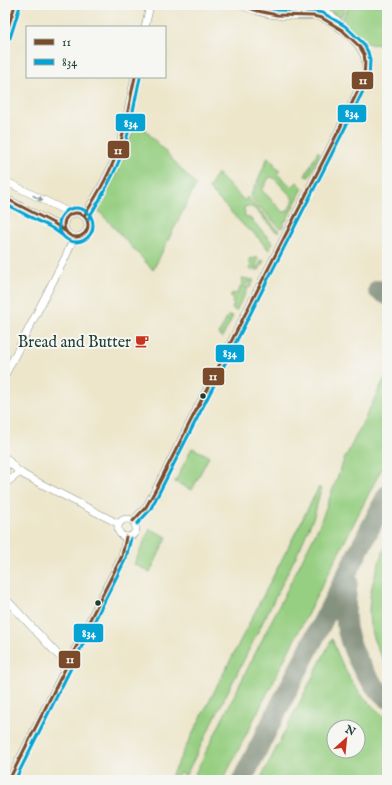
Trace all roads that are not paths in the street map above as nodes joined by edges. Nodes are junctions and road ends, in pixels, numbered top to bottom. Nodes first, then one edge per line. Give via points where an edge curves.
1 (15, 5) edge
2 (150, 5) edge
3 (241, 5) edge
4 (145, 26) edge
5 (5, 37) edge
6 (135, 78) edge
7 (5, 181) edge
8 (5, 198) edge
9 (72, 214) junction
10 (84, 216) junction
11 (65, 231) junction
12 (74, 237) junction
13 (5, 375) edge
14 (6, 458) edge
15 (5, 471) edge
16 (20, 472) junction
17 (5, 484) edge
18 (133, 521) junction
19 (119, 524) junction
20 (126, 537) junction
21 (5, 598) edge
22 (68, 662) junction
23 (9, 780) edge

1 - 5 main road
2 - 4 street
3 - 18 street via 284,16 297,16 312,11 325,12 337,20 362,52 366,70 312,185 156,489 146,507
6 - 10 street via 124,130 114,161
7 -> 9 street
8 - 11 street
9 - 10 street
9 - 11 street via 65,220
10 - 12 street via 87,231 80,237
11 - 12 street
12 - 13 street
14 - 15 street
14 - 16 street
16 - 17 street
16 - 19 street
18 - 19 street via 126,519
18 - 20 street via 136,531 132,536
19 - 20 street via 119,533
20 - 22 street via 122,556
21 - 22 street via 59,656
22 - 23 street

